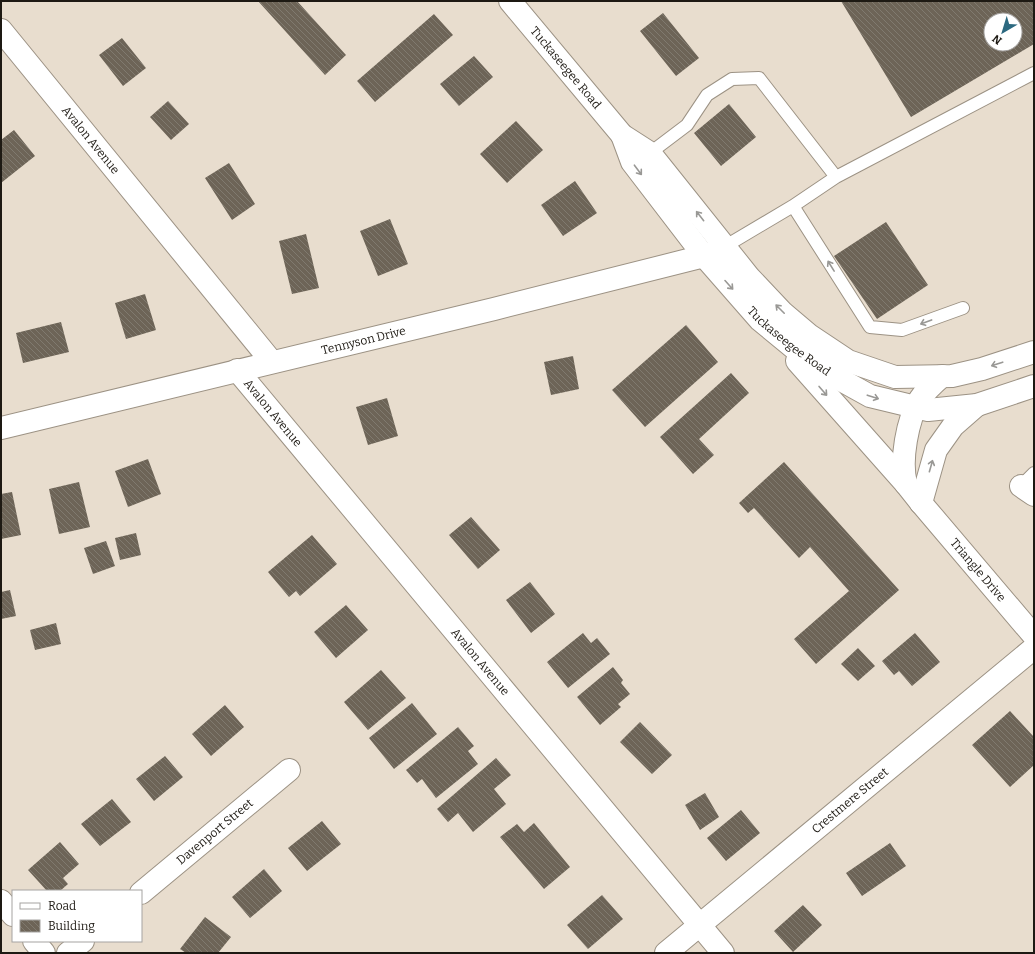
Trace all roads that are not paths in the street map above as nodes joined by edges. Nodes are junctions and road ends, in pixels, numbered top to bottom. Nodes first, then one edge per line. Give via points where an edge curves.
1 (510, 1) edge
2 (1, 30) edge
3 (1034, 73) edge
4 (622, 135) junction
5 (650, 153) junction
6 (836, 177) junction
7 (793, 206) junction
8 (724, 247) junction
9 (704, 256) junction
10 (963, 308) dead end
11 (760, 320) junction
12 (1034, 352) edge
13 (272, 362) junction
14 (237, 370) junction
15 (942, 376) junction
16 (1034, 386) edge
17 (977, 405) junction
18 (916, 407) junction
19 (1, 428) edge
20 (906, 484) junction
21 (921, 503) junction
22 (1034, 636) edge
23 (1034, 648) edge
24 (289, 770) dead end
25 (142, 891) edge
26 (1, 900) edge
27 (12, 914) edge
28 (700, 925) junction
29 (35, 942) edge
30 (82, 942) edge
31 (44, 953) edge
32 (68, 953) edge
33 (666, 953) edge
34 (724, 953) edge

1 - 4 street, Tuckaseegee Road
2 - 13 street, Avalon Avenue
3 - 6 lane
4 - 5 street, Tuckaseegee Road
4 -> 9 street, Tuckaseegee Road via 632,162
5 - 6 lane via 687,125 707,95 732,79 759,78
8 -> 5 street, Tuckaseegee Road
6 - 7 lane
7 - 8 lane
10 -> 7 lane via 902,330 870,328
8 - 9 street, Tennyson Drive
15 -> 8 street, Tuckaseegee Road via 895,376 848,361 809,335 783,313 748,277
9 -> 11 street, Tuckaseegee Road
9 - 13 street, Tennyson Drive
11 -> 18 street, Tuckaseegee Road via 832,375 870,396
11 -> 20 street, Triangle Drive
12 -> 15 street, Tuckaseegee Road via 982,369
13 - 14 street, Tennyson Drive
14 - 19 street, Tennyson Drive
14 - 28 street, Avalon Avenue
15 - 18 street via 929,388
16 - 17 street, Tuckaseegee Road
17 - 18 street, Tuckaseegee Road via 928,410
21 -> 17 street via 936,450 953,426
18 - 20 street via 903,456
20 - 21 street, Triangle Drive
21 - 22 street, Triangle Drive
23 - 28 street, Crestmere Street
24 - 25 street, Davenport Street
26 - 27 street
28 - 33 street, Crestmere Street
28 - 34 street, Avalon Avenue
29 - 31 street
30 - 32 street

